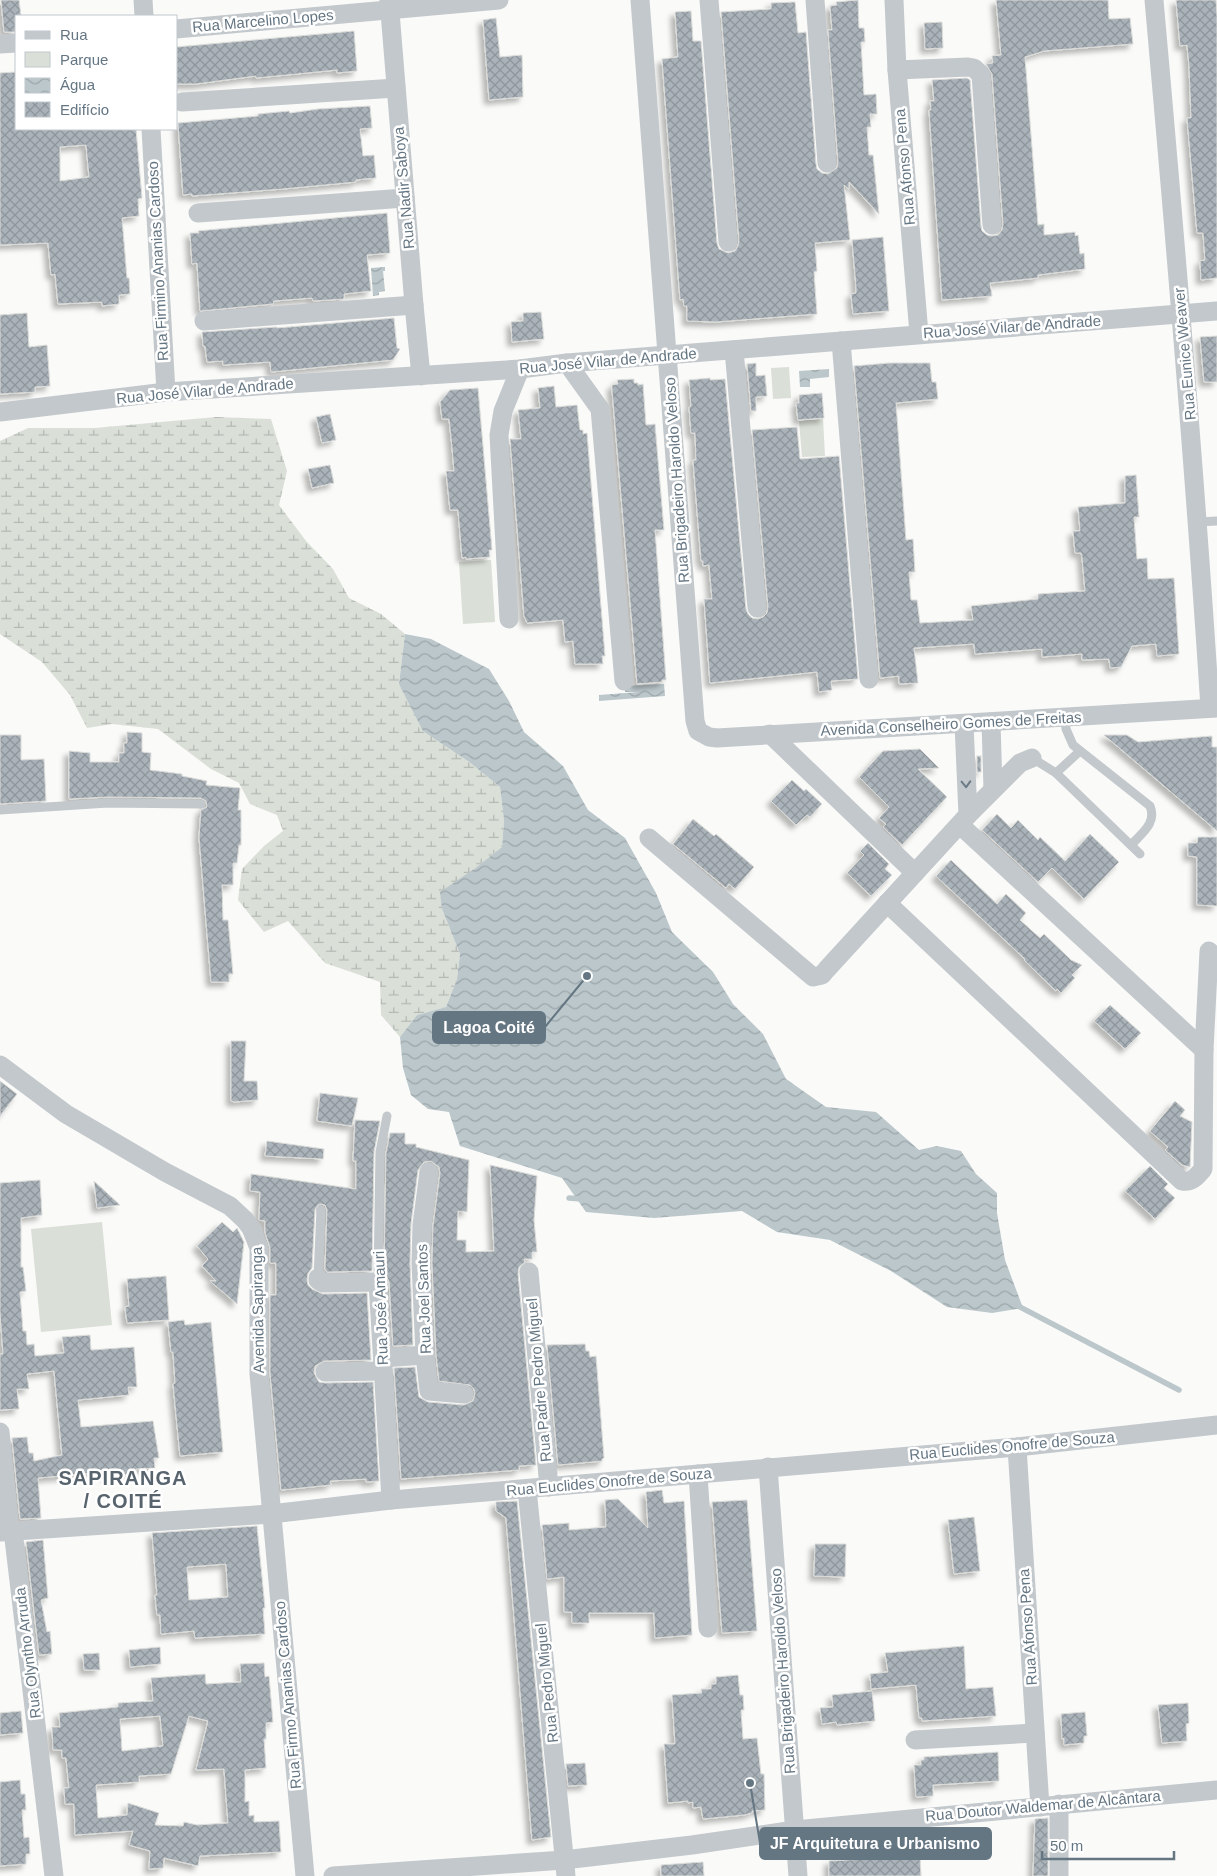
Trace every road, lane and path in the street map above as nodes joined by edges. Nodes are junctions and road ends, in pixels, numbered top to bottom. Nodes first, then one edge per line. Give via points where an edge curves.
1 (142, 0) edge
2 (499, 0) edge
3 (640, 0) edge
4 (709, 0) edge
5 (816, 0) edge
6 (894, 0) edge
7 (1154, 0) edge
8 (389, 5) edge
9 (144, 15) edge
10 (178, 29) edge
11 (15, 43) edge
12 (0, 44) edge
13 (897, 70) junction
14 (396, 88) junction
15 (182, 102) dead end
16 (151, 130) edge
17 (827, 163) dead end
18 (405, 198) junction
19 (198, 213) dead end
20 (992, 225) dead end
21 (728, 242) dead end
22 (414, 305) junction
23 (1217, 311) edge
24 (1182, 314) junction
25 (204, 321) dead end
26 (919, 334) junction
27 (841, 341) junction
28 (734, 350) junction
29 (668, 355) junction
30 (567, 364) junction
31 (520, 369) junction
32 (421, 376) junction
33 (166, 392) junction
34 (0, 412) edge
35 (1217, 521) edge
36 (1198, 522) junction
37 (757, 608) dead end
38 (510, 619) dead end
39 (869, 679) dead end
40 (624, 681) dead end
41 (1214, 708) edge
42 (1065, 717) junction
43 (695, 721) joint
44 (991, 722) junction
45 (964, 724) junction
46 (770, 734) junction
47 (1080, 751) junction
48 (1032, 758) joint
49 (1056, 773) junction
50 (993, 789) junction
51 (201, 804) dead end
52 (0, 810) edge
53 (964, 820) junction
54 (649, 838) dead end
55 (1131, 846) junction
56 (1140, 854) dead end
57 (915, 873) junction
58 (887, 903) junction
59 (1209, 951) dead end
60 (1204, 1050) junction
61 (0, 1065) edge
62 (387, 1116) dead end
63 (429, 1172) dead end
64 (321, 1210) dead end
65 (529, 1272) dead end
66 (318, 1278) joint
67 (378, 1282) junction
68 (425, 1355) junction
69 (383, 1364) junction
70 (325, 1372) dead end
71 (464, 1394) dead end
72 (1217, 1426) edge
73 (0, 1432) edge
74 (1017, 1447) junction
75 (768, 1467) junction
76 (698, 1474) junction
77 (549, 1487) junction
78 (527, 1489) junction
79 (391, 1500) junction
80 (271, 1514) junction
81 (5, 1531) edge
82 (708, 1628) dead end
83 (1035, 1733) junction
84 (915, 1740) dead end
85 (1217, 1790) edge
86 (1060, 1804) junction
87 (1040, 1806) junction
88 (795, 1830) junction
89 (565, 1868) edge
90 (54, 1876) edge
91 (305, 1876) edge
92 (333, 1876) edge
93 (798, 1876) edge
94 (1059, 1876) edge

1 - 9 street
2 - 8 street, Rua Marcelino Lopes
3 - 29 street, Rua Brigadeiro Haroldo Veloso
4 - 21 street
5 - 17 street
6 - 13 street, Rua Afonso Pena
7 - 24 street, Rua Eunice Weaver
8 - 10 street, Rua Marcelino Lopes
8 - 14 street, Rua Nadir Saboya
11 - 12 street
13 - 20 street via 968,67 974,68 981,76
13 - 26 street, Rua Afonso Pena
14 - 15 street
14 - 18 street, Rua Nadir Saboya
16 - 33 street, Rua Firmino Ananias Cardoso
18 - 19 street
18 - 22 street, Rua Nadir Saboya
22 - 25 street
22 - 32 street, Rua Nadir Saboya
23 - 24 street, Rua José Vilar de Andrade
24 - 26 street, Rua José Vilar de Andrade
24 - 36 street, Rua Eunice Weaver
26 - 27 street, Rua José Vilar de Andrade
27 - 28 street, Rua José Vilar de Andrade
27 - 39 street
28 - 29 street, Rua José Vilar de Andrade
28 - 37 street
29 - 30 street, Rua José Vilar de Andrade
29 - 43 street, Rua Brigadeiro Haroldo Veloso
30 - 31 street, Rua José Vilar de Andrade
30 - 40 street via 600,409
31 - 32 street, Rua José Vilar de Andrade
31 - 38 street via 503,411 499,435
32 - 33 street, Rua José Vilar de Andrade
33 - 34 street, Rua José Vilar de Andrade
35 - 36 lane
36 - 41 street, Rua Eunice Weaver
41 - 42 street, Avenida Conselheiro Gomes de Freitas
42 - 44 street, Avenida Conselheiro Gomes de Freitas
42 - 47 lane via 1069,737
43 - 46 street, Avenida Conselheiro Gomes de Freitas via 698,732 709,737
44 - 45 street, Avenida Conselheiro Gomes de Freitas
44 - 50 street
45 - 46 street, Avenida Conselheiro Gomes de Freitas
45 -> 53 street
46 - 57 street
47 - 49 lane
47 - 55 lane via 1150,806 1152,821
48 - 49 lane
48 - 50 street via 1020,763
49 - 55 lane
50 - 53 street
51 - 52 lane via 108,804
53 - 57 street
53 - 60 street
54 - 58 street via 813,977 822,974
55 - 56 lane
57 - 58 street
58 - 60 street via 1182,1181 1188,1182 1203,1169
59 - 60 street
61 - 80 street, Avenida Sapiranga via 66,1114 230,1206 251,1228 259,1248 259,1374
62 - 67 lane, Rua José Amauri via 380,1152
63 - 68 street, Rua Joel Santos via 421,1262
64 - 66 lane
65 - 77 street, Rua Padre Pedro Miguel
66 - 67 street via 323,1283
67 - 69 street, Rua José Amauri
68 - 69 street
68 - 71 street, Rua Joel Santos via 430,1391
69 - 70 street
69 - 79 street, Rua José Amauri
72 - 74 street, Rua Euclides Onofre de Souza
73 - 81 street, Rua Olyntho Arruda
74 - 75 street, Rua Euclides Onofre de Souza
74 - 83 street, Rua Afonso Pena
75 - 76 street, Rua Euclides Onofre de Souza
75 - 88 street, Rua Brigadeiro Haroldo Veloso
76 - 77 street, Rua Euclides Onofre de Souza
76 - 82 street
77 - 78 street, Rua Euclides Onofre de Souza
78 - 79 street, Rua Euclides Onofre de Souza
78 - 89 street, Rua Pedro Miguel
79 - 80 street, Rua Euclides Onofre de Souza
80 - 81 street, Rua Euclides Onofre de Souza
80 - 91 street, Rua Firmo Ananias Cardoso
81 - 90 street, Rua Olyntho Arruda via 14,1538
83 - 84 street
83 - 87 street, Rua Afonso Pena
85 - 86 street, Rua Doutor Waldemar de Alcântara
86 - 87 street, Rua Doutor Waldemar de Alcântara
86 - 94 street
87 - 88 street, Rua Doutor Waldemar de Alcântara
88 - 89 street, Rua Doutor Waldemar de Alcântara
88 - 93 street, Rua Brigadeiro Haroldo Veloso
89 - 92 street, Rua Doutor Waldemar de Alcântara

